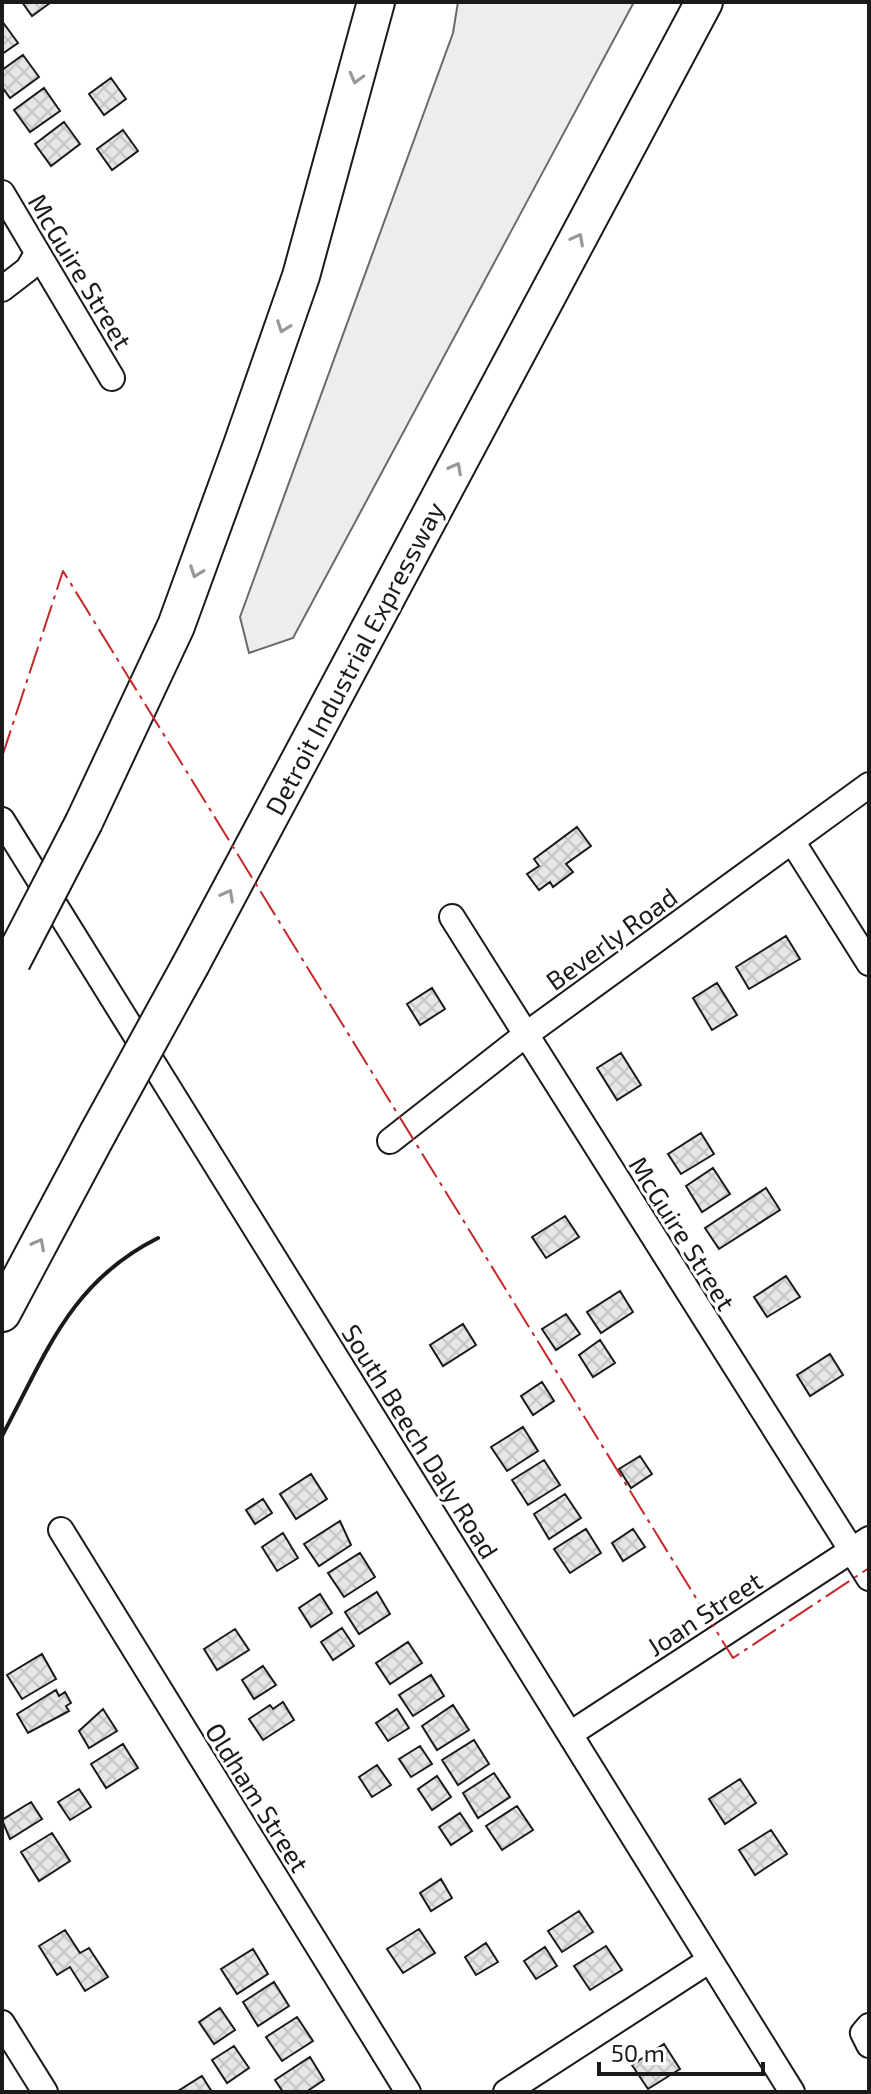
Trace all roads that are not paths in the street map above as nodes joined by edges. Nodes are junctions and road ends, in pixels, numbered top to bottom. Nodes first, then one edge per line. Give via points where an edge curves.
1 (376, 2) edge
2 (704, 2) edge
3 (2, 193) edge
4 (36, 255) junction
5 (2, 289) edge
6 (112, 378) dead end
7 (869, 785) edge
8 (2, 820) edge
9 (792, 841) junction
10 (452, 917) dead end
11 (869, 963) edge
12 (7, 969) edge
13 (524, 1036) junction
14 (390, 1141) dead end
15 (2, 1313) edge
16 (61, 1530) dead end
17 (860, 1545) edge
18 (869, 1578) edge
19 (570, 1734) junction
20 (710, 1960) junction
21 (2, 2023) edge
22 (869, 2026) edge
23 (869, 2045) edge
24 (45, 2092) edge
25 (408, 2092) edge
26 (506, 2092) edge
27 (792, 2092) edge

1 -> 12 highway, bridge via 301,276 176,626 84,822
15 -> 2 highway, Detroit Industrial Expressway, bridge
3 - 4 street, McGuire Street
4 - 5 street via 28,269
4 - 6 street, McGuire Street
7 - 9 street, Beverly Road
8 - 19 street, South Beech Daly Road
9 - 11 street
9 - 13 street, Beverly Road
10 - 13 street, McGuire Street
13 - 14 street, Beverly Road
13 - 17 street, McGuire Street
16 - 25 street, Oldham Street
17 - 18 street, McGuire Street
17 - 19 street, Joan Street
19 - 20 street, South Beech Daly Road
20 - 26 street
20 - 27 street, South Beech Daly Road
21 - 24 street
22 - 23 street via 863,2033

